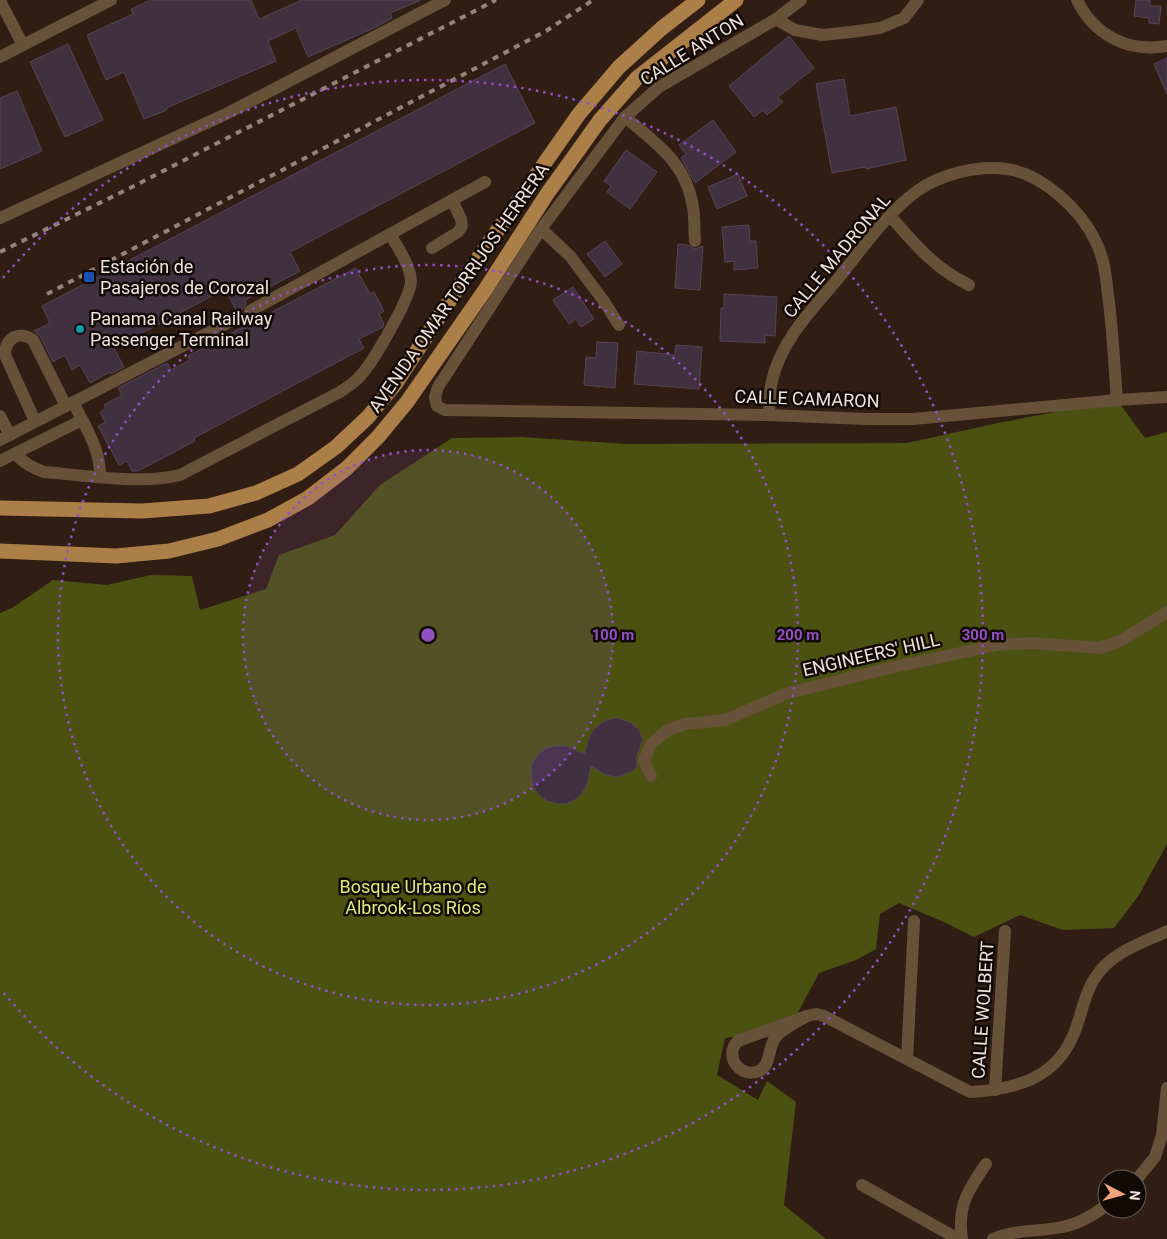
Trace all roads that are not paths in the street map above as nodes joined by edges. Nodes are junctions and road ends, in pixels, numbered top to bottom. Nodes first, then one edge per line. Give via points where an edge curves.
1 (111, 0) edge
2 (445, 0) edge
3 (698, 0) edge
4 (736, 0) edge
5 (801, 0) edge
6 (918, 0) edge
7 (1077, 0) edge
8 (0, 1) edge
9 (776, 19) junction
10 (23, 45) junction
11 (1167, 46) edge
12 (0, 57) edge
13 (625, 117) junction
14 (485, 182) dead end
15 (452, 200) junction
16 (890, 216) junction
17 (0, 218) edge
18 (541, 229) junction
19 (390, 234) junction
20 (695, 241) dead end
21 (432, 248) dead end
22 (969, 285) dead end
23 (619, 325) dead end
24 (1167, 397) edge
25 (1117, 400) junction
26 (69, 404) junction
27 (445, 410) joint
28 (769, 415) junction
29 (0, 416) edge
30 (82, 420) junction
31 (35, 421) junction
32 (5, 437) edge
33 (15, 454) junction
34 (0, 462) edge
35 (100, 476) junction
36 (0, 508) edge
37 (0, 550) edge
38 (1167, 612) edge
39 (652, 776) dead end
40 (914, 921) dead end
41 (1005, 931) dead end
42 (1167, 931) edge
43 (807, 1016) junction
44 (908, 1059) junction
45 (1167, 1088) edge
46 (995, 1090) junction
47 (986, 1164) dead end
48 (1145, 1169) edge
49 (862, 1185) dead end
50 (1097, 1212) edge
51 (958, 1239) edge
52 (962, 1239) edge
53 (993, 1239) edge

1 - 10 street
2 - 17 street via 226,114
3 - 36 main road, AVENIDA OMAR TORRIJOS HERRERA via 619,68 579,114 465,277 396,383 368,417 336,447 298,474 256,493 209,506 142,511
4 - 37 main road, AVENIDA OMAR TORRIJOS HERRERA via 637,78 600,120 407,402 378,438 308,498 268,520 218,539 169,551 116,556
5 - 9 street, CALLE ANTON
6 - 9 street via 904,18 880,28 851,32 822,35 795,30
7 - 11 street via 1097,29 1115,41 1138,47
8 - 10 street
9 - 13 street, CALLE ANTON via 659,87
10 - 12 street
13 - 18 street, CALLE ANTON
13 - 20 street via 676,163 686,181 693,207
14 - 15 street
15 - 19 street
15 - 21 street via 462,226
16 - 22 street via 918,248 950,276
16 - 25 street, CALLE MADRONAL via 917,191 938,180 984,168 1008,169 1053,189 1078,213 1095,240 1103,263 1112,324
16 - 28 street, CALLE MADRONAL via 784,348 772,382
18 - 23 street via 570,256
18 - 27 street, CALLE ANTON via 438,387 437,406
19 - 26 street via 245,314
19 - 35 street via 408,268 411,282 408,294 361,376 340,392 180,475 163,480
24 - 25 street, CALLE CAMARON
25 - 28 street, CALLE CAMARON via 913,419
26 - 30 street
26 - 31 street
26 - 31 street via 33,340 26,336 14,338 5,347 5,355
27 - 28 street, CALLE CAMARON
29 - 32 street
30 - 33 street
30 - 35 street via 98,452
31 - 32 street
33 - 34 street
33 - 35 street via 26,464 44,472
38 - 39 street, ENGINEERS' HILL via 1122,640 1100,648 1032,643 997,645 788,693 725,720 685,724 668,730 650,744 644,761
40 - 44 street
41 - 46 street, CALLE WOLBERT
42 - 46 street via 1112,958 1097,974 1088,990 1074,1033 1054,1064 1024,1084
43 - 43 street via 773,1040 762,1069 753,1073 736,1066 732,1048 738,1041
43 - 44 street via 824,1016
44 - 46 street via 970,1092
45 - 48 street via 1162,1135 1155,1157
47 - 52 street via 964,1200
49 - 51 street
50 - 53 street via 1061,1228

